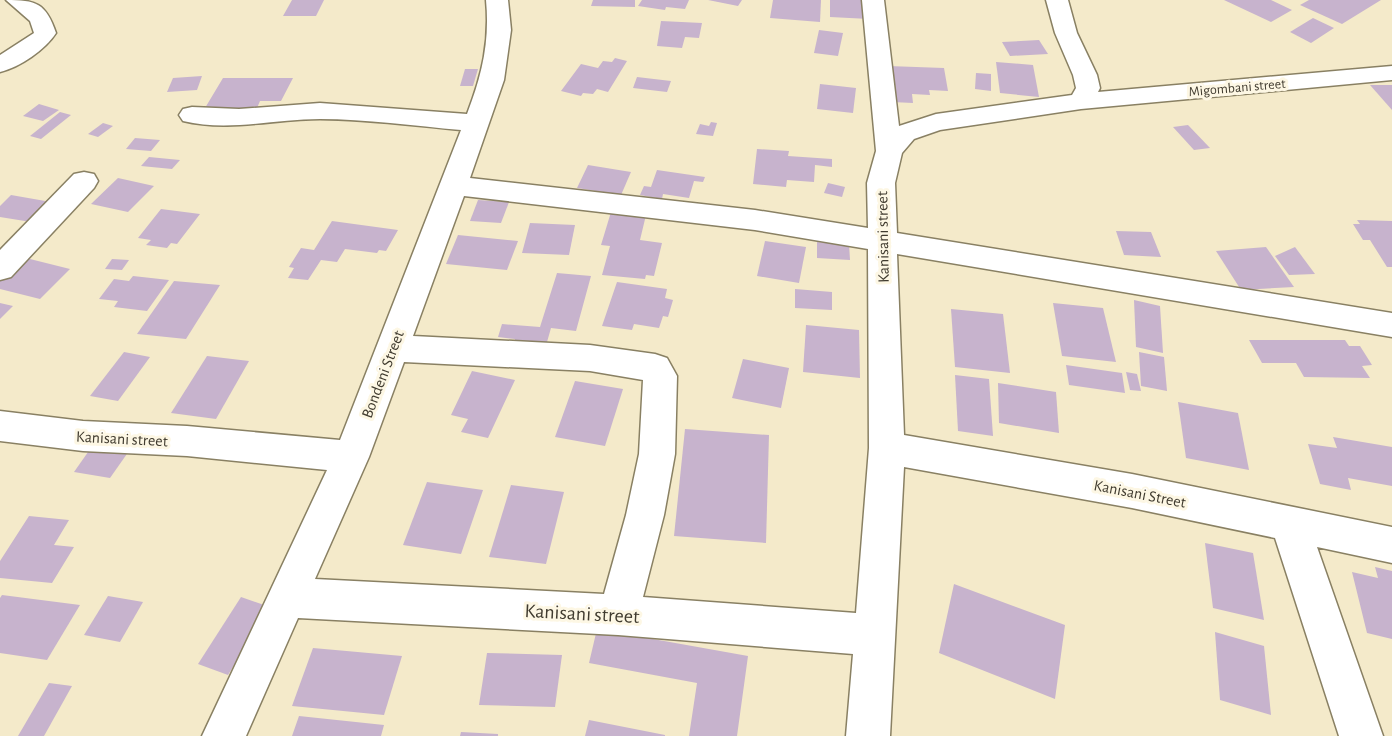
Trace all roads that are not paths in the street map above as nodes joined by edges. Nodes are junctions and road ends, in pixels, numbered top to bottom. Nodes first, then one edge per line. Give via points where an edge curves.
1 (17, 0) edge
2 (497, 0) edge
3 (873, 0) edge
4 (1057, 0) edge
5 (0, 64) edge
6 (1392, 73) edge
7 (1082, 101) junction
8 (192, 115) dead end
9 (476, 123) junction
10 (889, 151) junction
11 (84, 181) dead end
12 (454, 185) junction
13 (884, 242) junction
14 (0, 269) edge
15 (1392, 325) edge
16 (392, 348) junction
17 (0, 426) edge
18 (887, 448) junction
19 (351, 457) junction
20 (1288, 523) junction
21 (1392, 545) edge
22 (288, 598) junction
23 (618, 615) junction
24 (875, 635) junction
25 (224, 736) edge
26 (868, 736) edge
27 (1361, 736) edge

1 - 5 street via 40,18 45,33
2 - 9 street, Bondeni Street via 500,30 492,80
3 - 10 street
4 - 7 street via 1066,33 1085,75 1088,88
6 - 7 street, Migombani street
7 - 10 street via 936,122 905,133
8 - 9 street via 239,117 320,111
9 - 12 street, Bondeni Street
10 - 13 street, Kanisani street via 881,183
11 - 14 street
12 - 13 street via 755,220
12 - 16 street, Bondeni Street
13 - 15 street
13 - 18 street, Kanisani street
16 - 19 street, Bondeni Street
16 - 23 street via 590,358 655,368 660,376 657,454
17 - 19 street, Kanisani street
18 - 20 street, Kanisani Street
18 - 24 street, Kanisani street
19 - 22 street, Bondeni Street
20 - 21 street, Kanisani Street
20 - 27 street
22 - 23 street, Kanisani street
22 - 25 street, Bondeni Street
23 - 24 street, Kanisani street
24 - 26 street, Kanisani street

